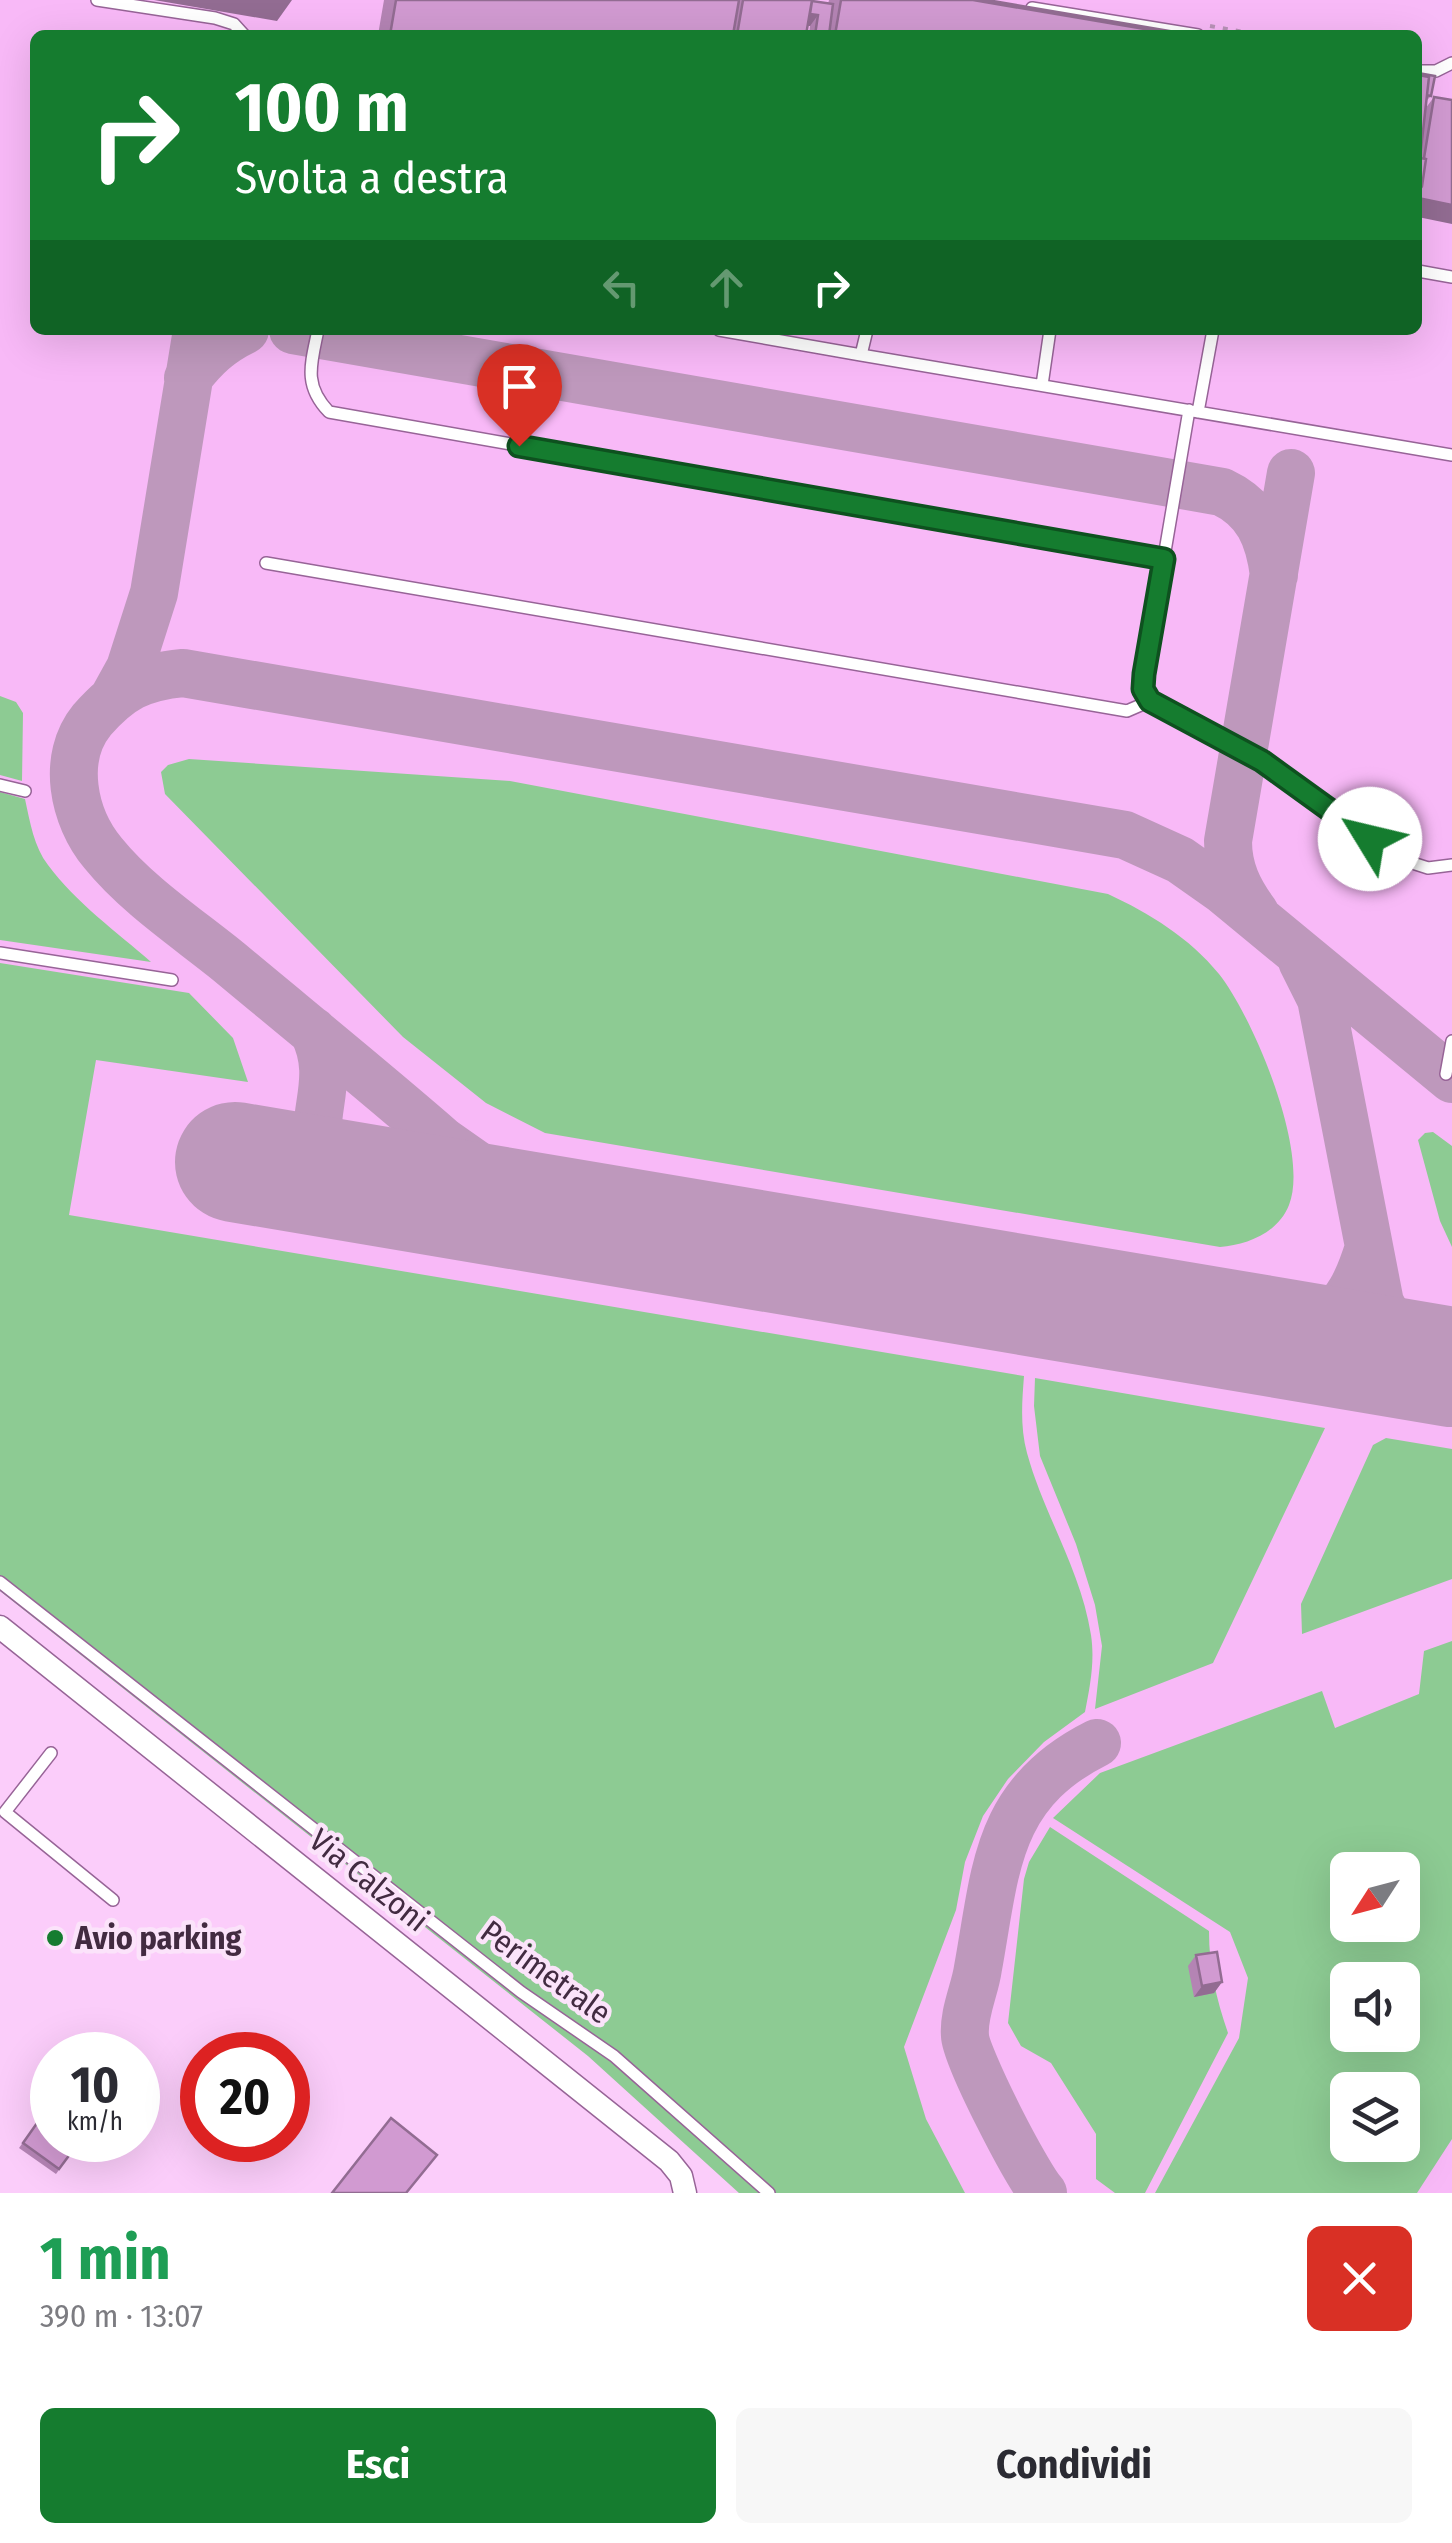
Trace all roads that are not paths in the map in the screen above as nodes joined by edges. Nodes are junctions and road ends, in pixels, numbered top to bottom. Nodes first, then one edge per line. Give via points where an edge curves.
1 (97, 0) edge
2 (1019, 6) edge
3 (239, 30) edge
4 (1167, 30) edge
5 (1452, 63) edge
6 (1422, 71) edge
7 (1422, 272) edge
8 (1452, 277) edge
9 (317, 335) edge
10 (748, 335) edge
11 (866, 335) edge
12 (1049, 335) edge
13 (1211, 335) edge
14 (861, 354) junction
15 (1042, 385) junction
16 (1194, 411) junction
17 (1452, 455) edge
18 (1164, 559) junction
19 (266, 563) dead end
20 (1150, 701) junction
21 (0, 785) edge
22 (25, 791) dead end
23 (1452, 865) edge
24 (0, 953) edge
25 (172, 980) dead end
26 (1452, 1041) edge
27 (1446, 1074) dead end
28 (0, 1582) edge
29 (0, 1627) edge
30 (52, 1753) dead end
31 (2, 1813) edge
32 (113, 1900) dead end
33 (685, 2193) edge
34 (769, 2193) edge

1 - 3 lane via 215,18
2 - 4 lane
5 - 6 lane
7 - 8 lane
9 - 18 lane via 311,383 329,412
10 - 14 lane
11 - 14 lane
12 - 15 lane
13 - 16 lane
14 - 15 lane
15 - 16 lane
16 - 17 lane
16 - 18 lane
18 - 20 lane via 1144,674
19 - 20 lane via 1127,711
20 - 23 lane via 1262,761 1398,858 1428,868
21 - 22 lane
24 - 25 lane
26 - 27 lane
28 - 34 lane, Perimetrale via 521,1992 614,2056
29 - 33 street, Via Calzoni via 669,2160
30 - 31 lane
31 - 32 lane

